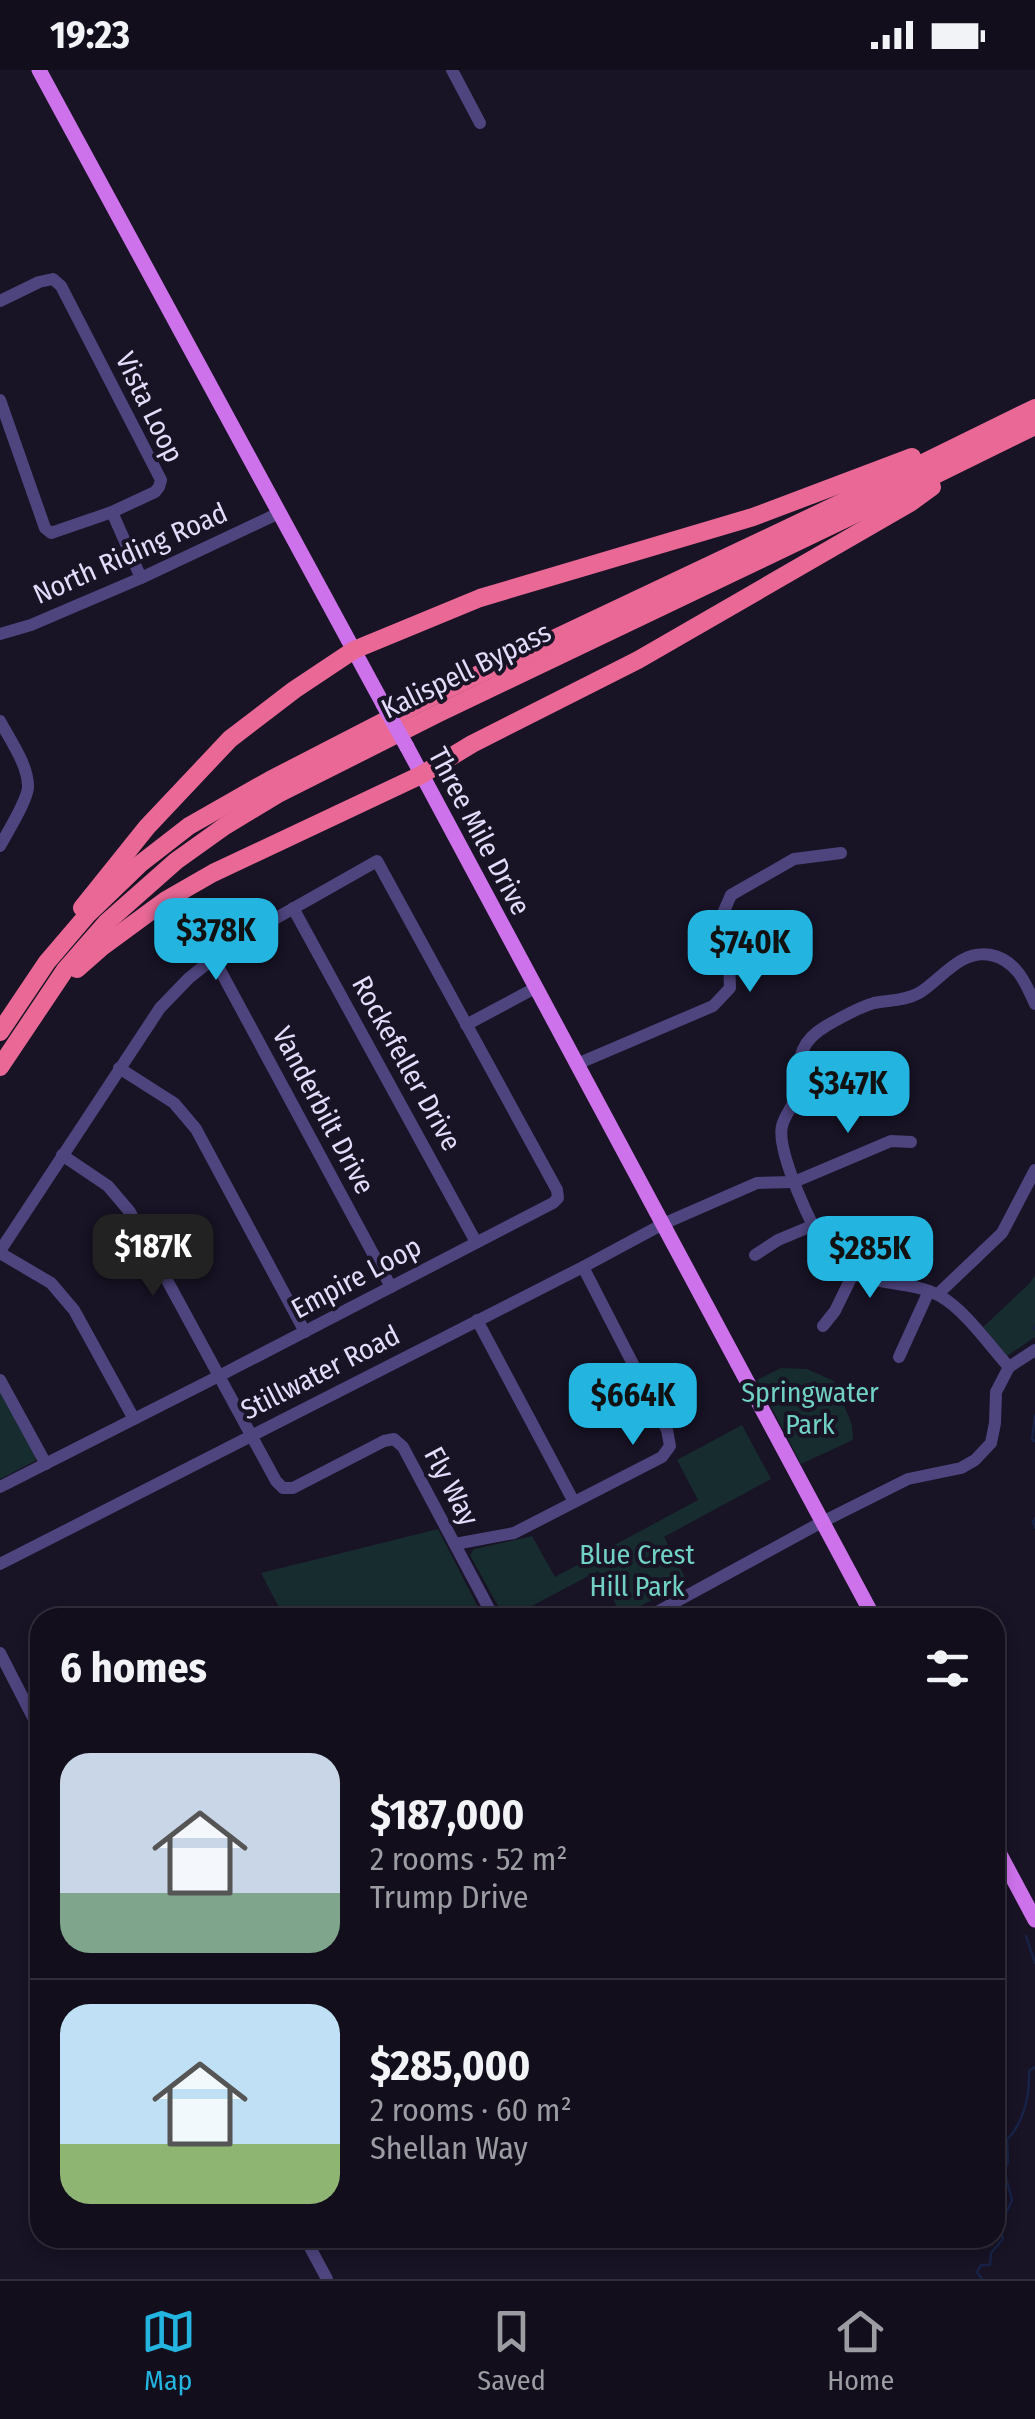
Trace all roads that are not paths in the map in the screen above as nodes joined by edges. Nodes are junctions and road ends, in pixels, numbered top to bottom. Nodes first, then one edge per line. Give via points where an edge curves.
1 (39, 70) edge
2 (452, 70) edge
3 (480, 122) dead end
4 (0, 301) edge
5 (0, 400) edge
6 (1035, 408) edge
7 (1011, 419) junction
8 (1035, 426) edge
9 (980, 453) junction
10 (112, 512) junction
11 (280, 513) junction
12 (142, 578) junction
13 (0, 634) edge
14 (354, 650) junction
15 (0, 721) edge
16 (422, 776) junction
17 (0, 846) edge
18 (841, 853) dead end
19 (294, 908) junction
20 (66, 940) junction
21 (213, 958) junction
22 (536, 987) junction
23 (48, 996) junction
24 (1035, 1004) edge
25 (466, 1025) junction
26 (0, 1032) edge
27 (577, 1064) junction
28 (0, 1066) edge
29 (119, 1068) junction
30 (911, 1142) dead end
31 (62, 1155) junction
32 (1035, 1170) edge
33 (794, 1182) junction
34 (663, 1224) junction
35 (814, 1226) junction
36 (476, 1242) junction
37 (0, 1252) edge
38 (755, 1255) dead end
39 (583, 1267) junction
40 (852, 1274) junction
41 (390, 1287) junction
42 (934, 1293) junction
43 (477, 1320) junction
44 (822, 1326) dead end
45 (305, 1332) junction
46 (1035, 1350) edge
47 (898, 1358) dead end
48 (1009, 1367) junction
49 (219, 1376) junction
50 (0, 1380) edge
51 (134, 1419) junction
52 (250, 1435) junction
53 (46, 1464) junction
54 (0, 1487) edge
55 (574, 1502) junction
56 (822, 1522) junction
57 (455, 1544) junction
58 (0, 1564) edge
59 (489, 1608) edge
60 (664, 1608) edge
61 (869, 1608) edge
62 (0, 1653) edge
63 (30, 1712) edge
64 (1005, 1864) edge
65 (1035, 1920) edge
66 (310, 2248) edge
67 (327, 2279) edge

1 - 11 main road, Three Mile Drive
2 - 3 street
4 - 10 street, Vista Loop via 53,278 61,286 161,480 155,492
5 - 10 street, Vista Loop via 45,528 52,534
6 - 7 highway, Kalispell Bypass
7 - 14 highway via 754,517 480,598
7 - 20 highway, Kalispell Bypass via 435,695 225,804 140,864
8 - 9 highway, Kalispell Bypass
9 - 16 highway via 910,502 706,621
9 - 23 highway, Kalispell Bypass via 278,794 203,840 106,922
10 - 12 street
11 - 12 street, North Riding Road
11 - 14 main road, Three Mile Drive
12 - 13 street, North Riding Road
14 - 16 main road, Three Mile Drive, bridge
14 - 20 highway via 230,739 113,867
15 - 17 street via 28,780
16 - 22 main road, Three Mile Drive
16 - 23 highway via 166,900
18 - 27 street via 794,859 731,895 722,918 730,988 714,1006
19 - 21 street, Empire Loop
19 - 25 street, Empire Loop via 377,861
19 - 36 street, Rockefeller Drive
20 - 26 highway, Kalispell Bypass
21 - 29 street, Empire Loop via 160,1008
21 - 41 street, Vanderbilt Drive
22 - 25 street
22 - 27 main road, Three Mile Drive
23 - 28 highway, Kalispell Bypass
24 - 33 street via 1012,966 976,955 918,993 872,1004 824,1027 798,1058 797,1097 782,1125
25 - 36 street, Empire Loop via 558,1198
27 - 34 main road, Three Mile Drive
29 - 31 street, Empire Loop
29 - 45 street via 174,1103 196,1129
30 - 33 street, Stillwater Road via 890,1141
31 - 37 street, Empire Loop
31 - 49 street via 108,1186 130,1212
32 - 42 street via 1002,1234
33 - 34 street, Stillwater Road via 756,1183
33 - 35 street
34 - 39 street, Stillwater Road
34 - 56 main road, Three Mile Drive
35 - 38 street
35 - 40 street via 839,1266
36 - 41 street, Empire Loop
37 - 51 street via 50,1283 74,1310
39 - 43 street, Stillwater Road
39 - 55 street via 670,1446 662,1457
40 - 42 street
40 - 44 street
41 - 45 street, Empire Loop
42 - 47 street
42 - 48 street
43 - 52 street, Stillwater Road
43 - 55 street
45 - 49 street, Empire Loop
46 - 48 street
48 - 56 street via 996,1392 991,1443 975,1460 908,1479
49 - 51 street, Empire Loop
49 - 52 street
50 - 53 street
51 - 53 street, Empire Loop
52 - 57 street, Fly Way via 283,1488 394,1439
52 - 58 street, Stillwater Road
53 - 54 street, Empire Loop
55 - 57 street via 514,1533
56 - 60 street
56 - 61 main road, Three Mile Drive
57 - 59 street, Fly Way
62 - 63 street
64 - 65 main road
66 - 67 street

